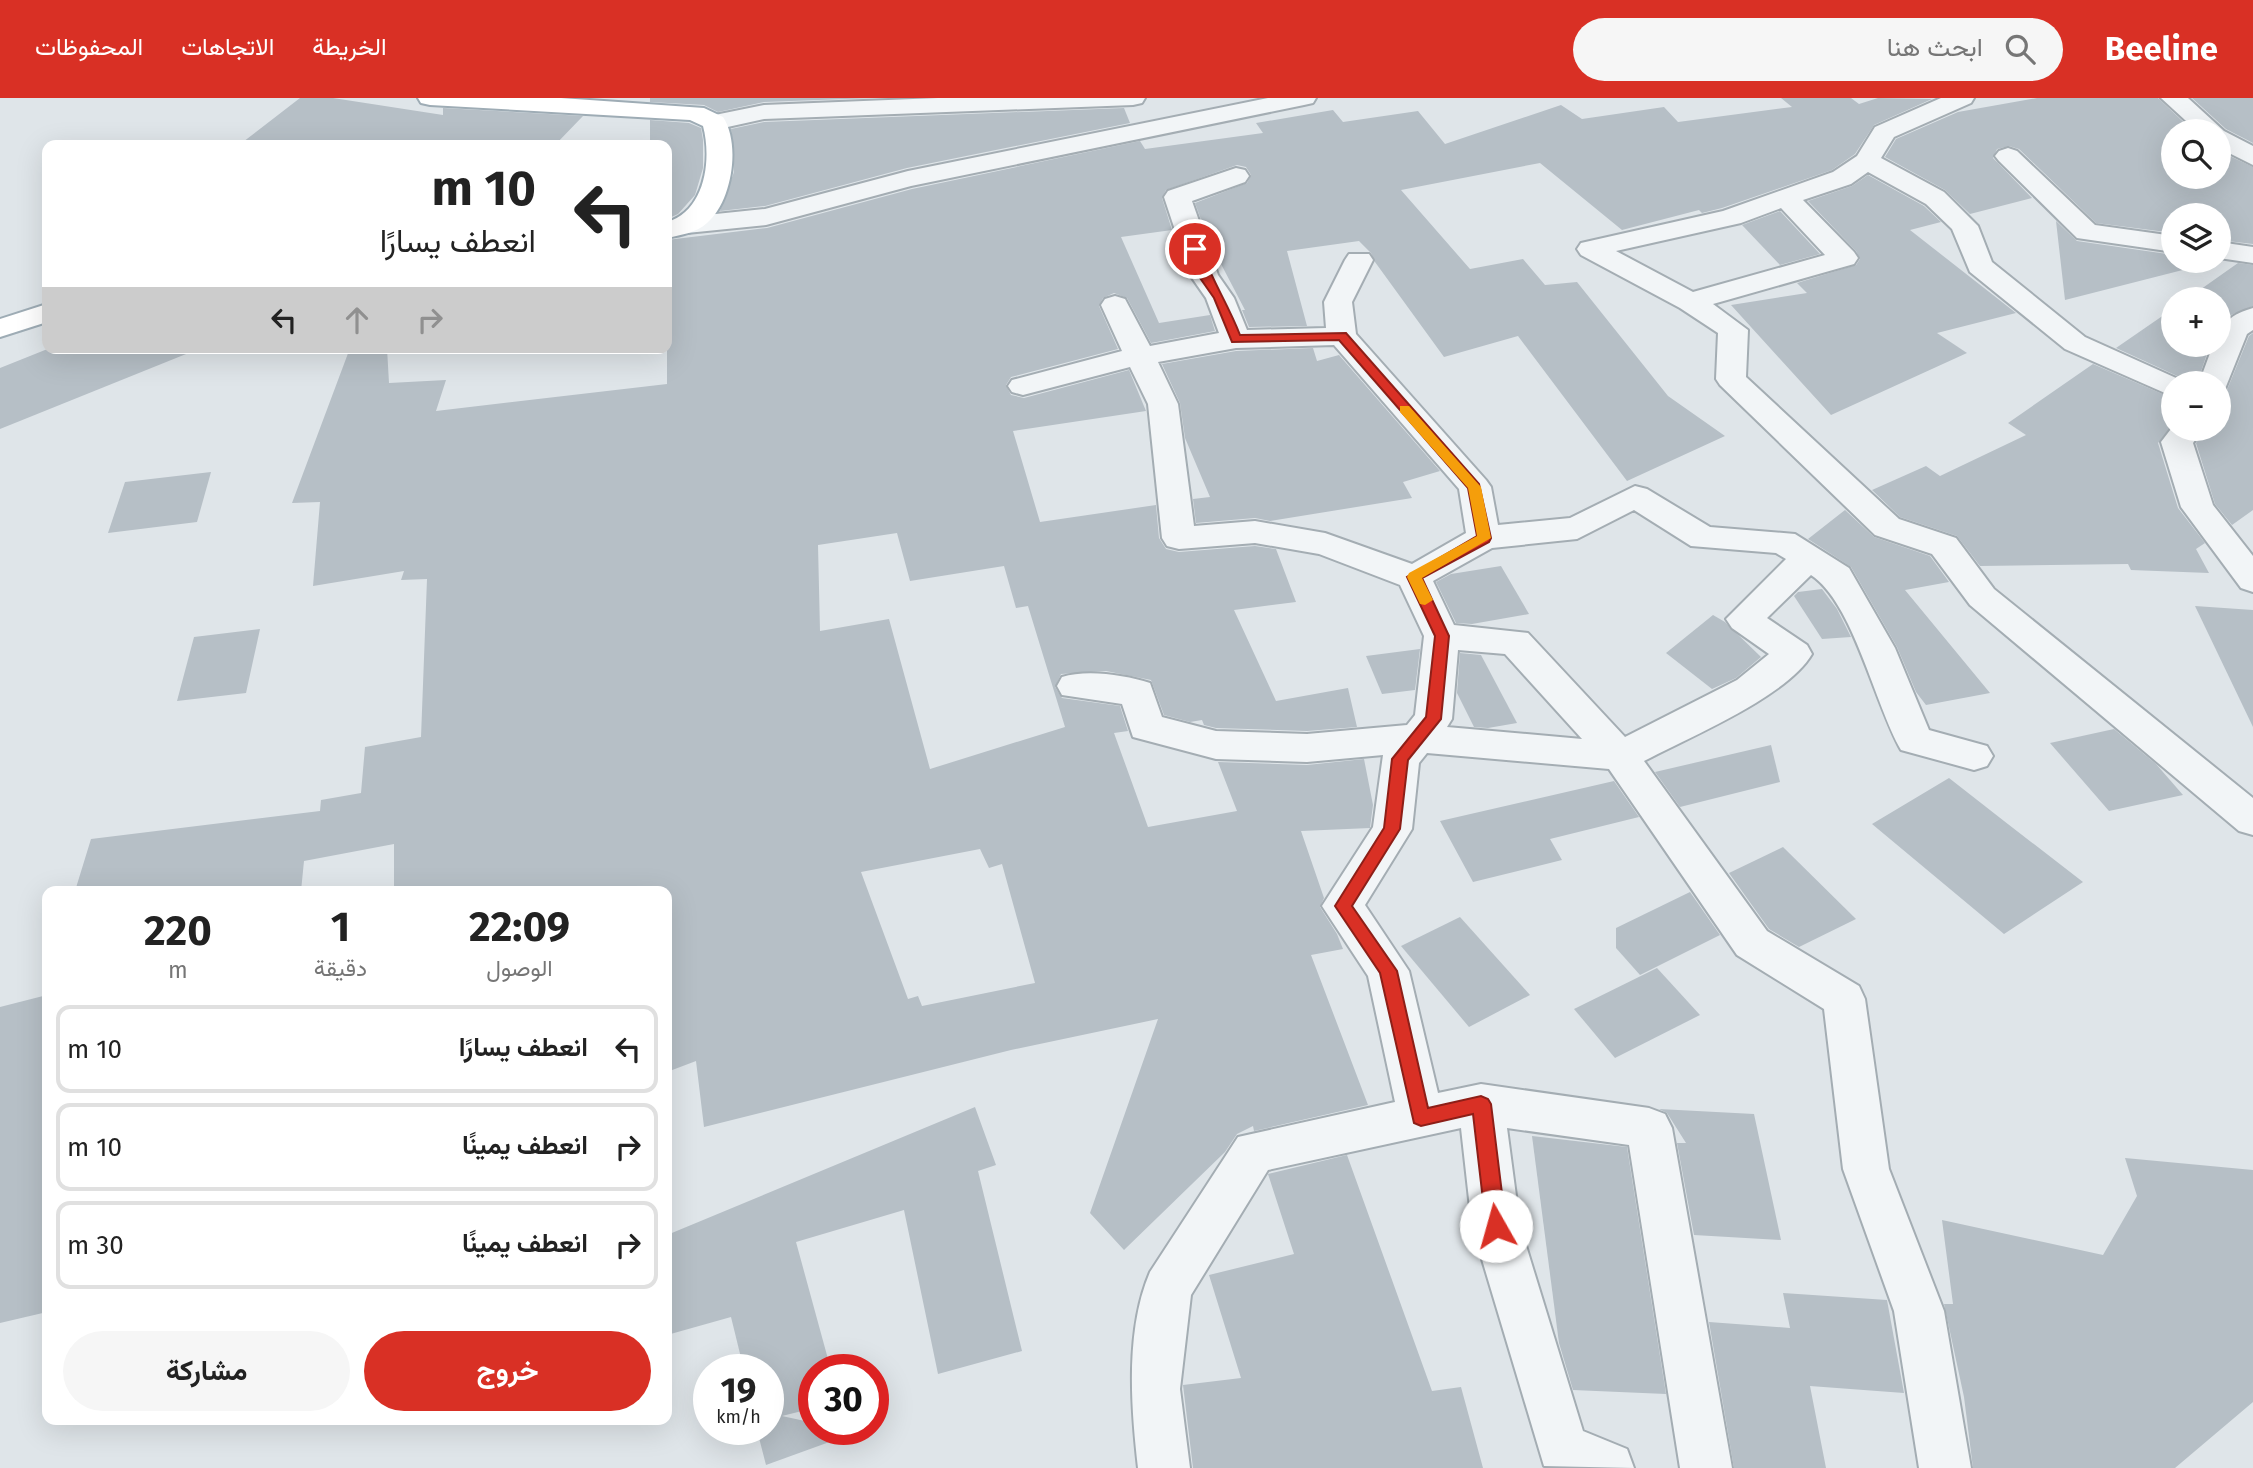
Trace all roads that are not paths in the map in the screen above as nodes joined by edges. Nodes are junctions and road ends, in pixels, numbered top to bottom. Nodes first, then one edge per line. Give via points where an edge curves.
1 (430, 98) edge
2 (1133, 98) edge
3 (1304, 98) edge
4 (1962, 98) edge
5 (2173, 98) edge
6 (853, 103) edge
7 (2198, 119) edge
8 (713, 122) junction
9 (2231, 144) edge
10 (2008, 156) dead end
11 (2253, 157) edge
12 (1867, 161) junction
13 (1236, 176) dead end
14 (1786, 198) junction
15 (677, 227) edge
16 (2161, 242) edge
17 (2231, 252) edge
18 (2253, 255) edge
19 (1359, 260) dead end
20 (1690, 302) junction
21 (1115, 305) dead end
22 (42, 315) edge
23 (2253, 317) edge
24 (0, 328) edge
25 (1342, 336) junction
26 (1236, 339) junction
27 (1138, 357) junction
28 (2218, 371) edge
29 (2161, 382) edge
30 (1023, 386) dead end
31 (2178, 441) edge
32 (1484, 538) junction
33 (1808, 558) junction
34 (1414, 577) junction
35 (2253, 580) edge
36 (1442, 636) junction
37 (1075, 686) dead end
38 (1418, 738) junction
39 (1974, 755) dead end
40 (1620, 756) junction
41 (2253, 820) edge
42 (1481, 1104) junction
43 (1421, 1117) junction
44 (1164, 1468) edge
45 (1608, 1468) edge
46 (1706, 1468) edge
47 (1945, 1468) edge

1 - 8 main road via 695,113
2 - 6 street
3 - 15 street via 908,179 766,217
4 - 12 street via 1884,132
5 - 7 street
6 - 8 street
8 - 15 main road via 719,135 715,177 705,210
9 - 11 street
10 - 16 street via 2087,232
12 - 14 street via 1842,178
12 - 29 street via 1935,198 1964,226 1980,266 2076,343
13 - 26 street via 1177,197 1204,275 1220,298
14 - 20 street via 1843,258
14 - 20 street via 1731,217 1591,249
17 - 18 street
19 - 25 street via 1338,302
20 - 41 street via 1733,330 1731,379 1887,527 1944,546 1982,597
21 - 27 street
22 - 24 main road
23 - 28 street via 2234,329
25 - 26 street
25 - 32 street via 1475,487
26 - 27 street
27 - 30 street
27 - 34 street via 1163,404 1178,538 1255,532 1325,544
31 - 35 street via 2197,507
32 - 33 street via 1577,528 1635,496 1703,538 1783,542
32 - 34 street
33 - 39 street via 1837,576 1877,648 1914,740
33 - 40 street via 1744,619 1794,654 1750,689
34 - 36 street
36 - 38 street via 1433,719
36 - 40 street via 1515,642
37 - 38 street via 1137,692 1146,727 1216,745 1307,748
38 - 40 street
38 - 43 street via 1400,759 1392,829 1343,906 1388,971
40 - 47 street via 1752,943 1844,999 1867,1169 1919,1311
42 - 43 street
42 - 45 street via 1496,1226 1563,1448
42 - 46 street via 1649,1128
43 - 44 street via 1255,1152 1167,1289 1155,1389

